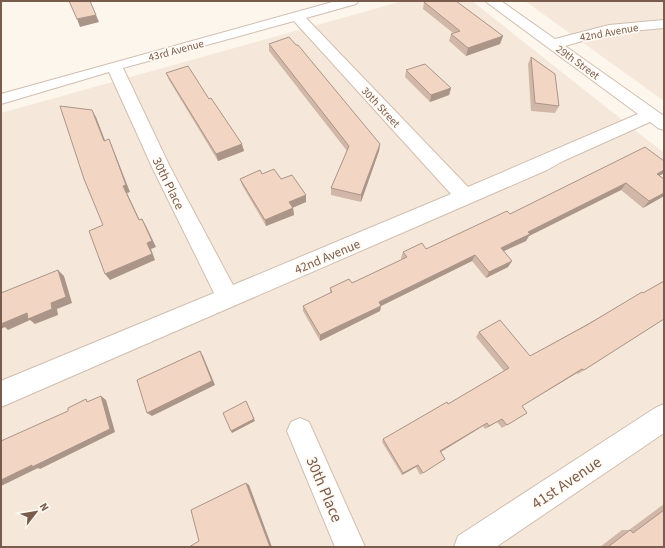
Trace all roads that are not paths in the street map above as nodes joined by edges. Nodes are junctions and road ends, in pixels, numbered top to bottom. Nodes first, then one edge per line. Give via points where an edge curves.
1 (351, 1) edge
2 (492, 1) edge
3 (297, 16) junction
4 (664, 24) edge
5 (554, 44) junction
6 (114, 66) junction
7 (1, 99) edge
8 (658, 120) edge
9 (465, 197) junction
10 (228, 298) junction
11 (1, 394) edge
12 (664, 417) edge
13 (300, 432) dead end
14 (350, 547) edge
15 (469, 547) edge

1 - 3 street, 43rd Avenue
2 - 5 street, 29th Street
3 - 6 street, 43rd Avenue
3 - 9 street, 30th Street
4 - 5 street, 42nd Avenue via 609,29
5 - 8 street, 29th Street
6 - 7 street, 43rd Avenue
6 - 10 street, 30th Place via 161,167
8 - 9 street, 42nd Avenue
9 - 10 street, 42nd Avenue
10 - 11 street, 42nd Avenue
12 - 15 street, 41st Avenue
13 - 14 street, 30th Place

